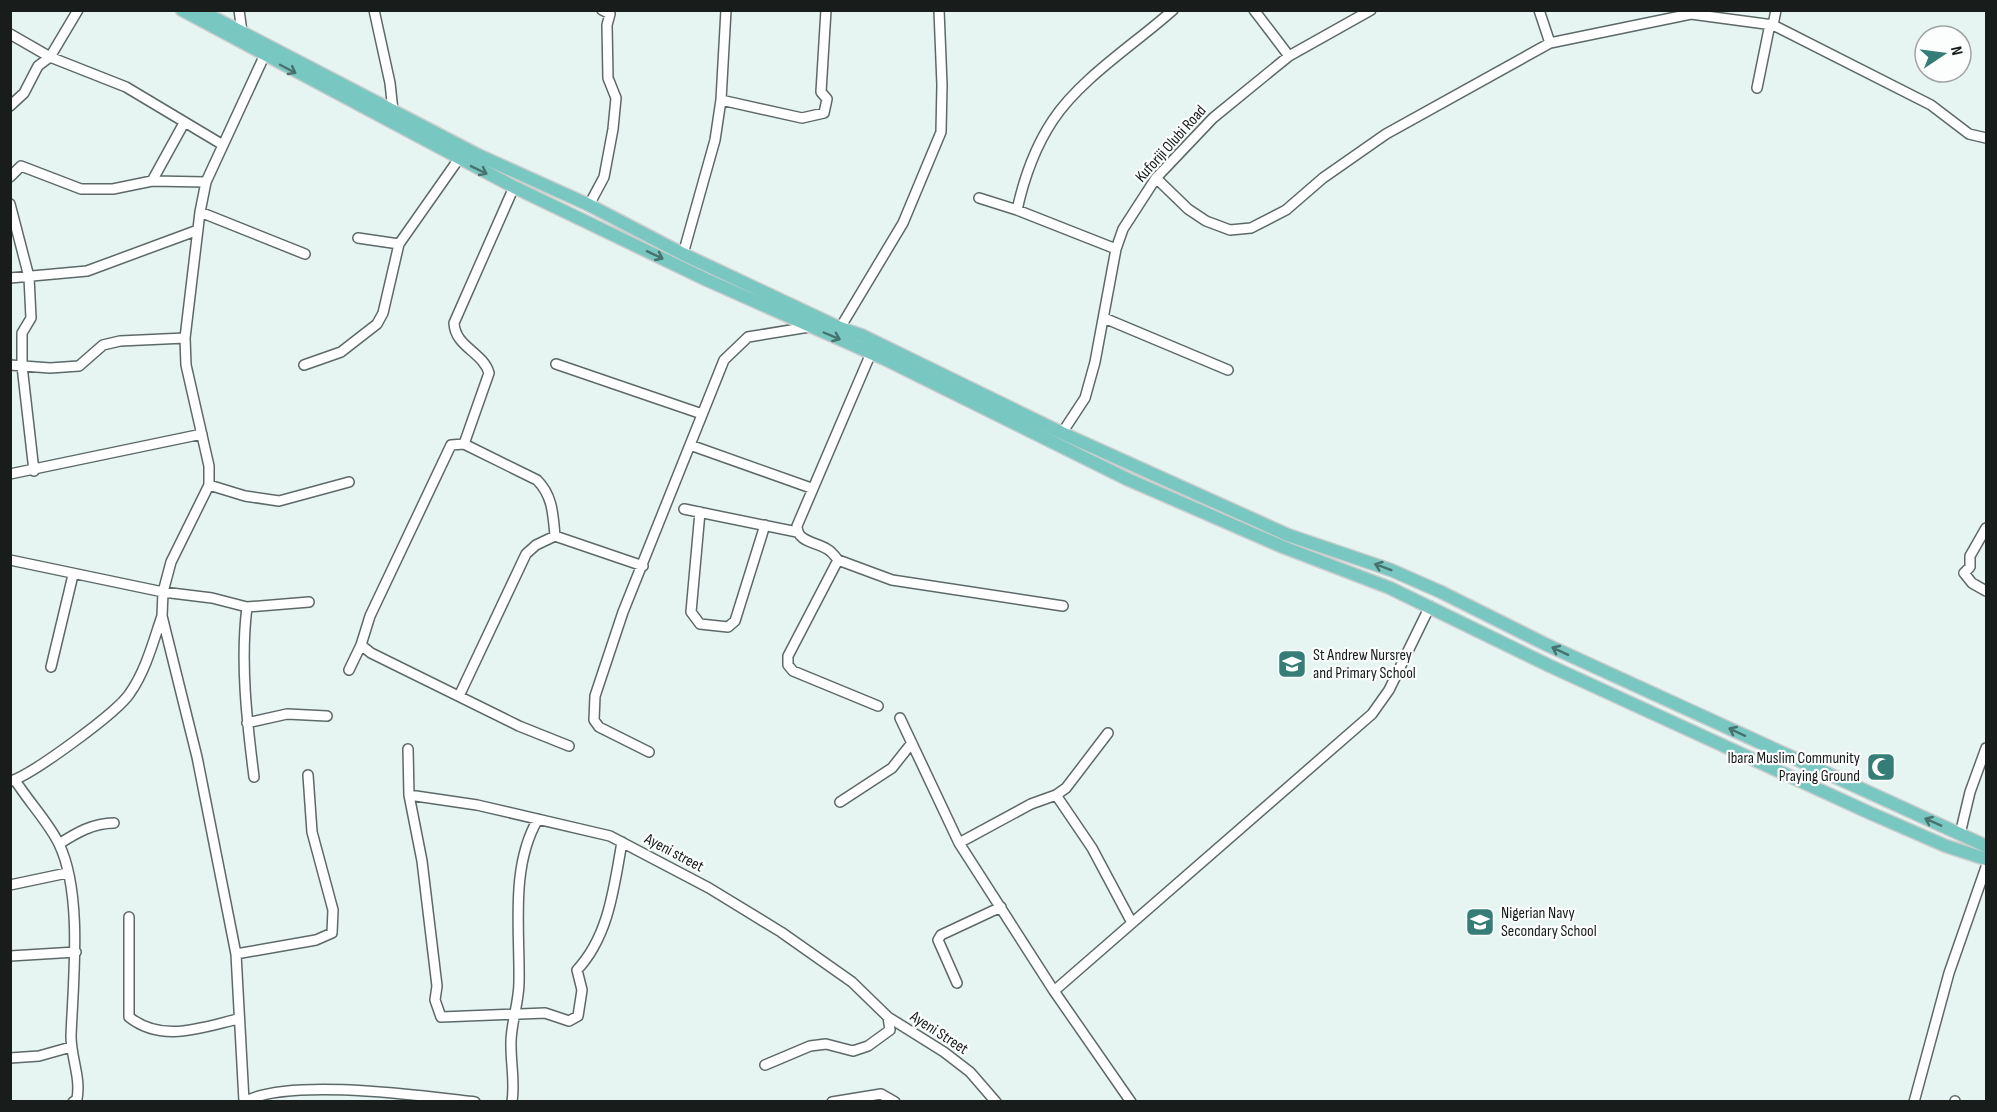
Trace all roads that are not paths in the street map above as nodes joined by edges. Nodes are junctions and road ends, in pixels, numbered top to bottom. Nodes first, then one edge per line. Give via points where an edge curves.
1 (78, 10) edge
2 (182, 10) edge
3 (199, 10) edge
4 (239, 10) edge
5 (374, 10) edge
6 (726, 10) edge
7 (826, 10) edge
8 (939, 10) edge
9 (1173, 10) edge
10 (1254, 10) edge
11 (1371, 10) edge
12 (1539, 10) edge
13 (1776, 10) edge
14 (608, 12) edge
15 (1771, 25) junction
16 (242, 32) junction
17 (10, 34) edge
18 (1550, 43) junction
19 (267, 52) junction
20 (1289, 56) junction
21 (50, 57) junction
22 (1757, 88) dead end
23 (721, 100) junction
24 (10, 106) edge
25 (393, 111) junction
26 (184, 123) junction
27 (1986, 138) edge
28 (223, 145) junction
29 (458, 160) junction
30 (10, 177) edge
31 (1156, 178) junction
32 (152, 181) junction
33 (206, 182) junction
34 (514, 187) junction
35 (979, 198) dead end
36 (10, 204) edge
37 (590, 205) junction
38 (1017, 210) junction
39 (200, 212) junction
40 (198, 230) junction
41 (358, 238) dead end
42 (399, 244) junction
43 (1116, 249) junction
44 (305, 254) dead end
45 (683, 254) junction
46 (29, 277) junction
47 (10, 278) edge
48 (1104, 318) junction
49 (809, 327) junction
50 (840, 328) junction
51 (185, 338) junction
52 (871, 353) junction
53 (556, 364) dead end
54 (10, 365) edge
55 (304, 365) dead end
56 (22, 366) junction
57 (1228, 370) dead end
58 (939, 379) junction
59 (702, 414) junction
60 (202, 434) junction
61 (1062, 434) junction
62 (464, 444) junction
63 (690, 445) junction
64 (34, 471) junction
65 (10, 474) edge
66 (349, 482) dead end
67 (209, 485) junction
68 (811, 488) junction
69 (684, 509) dead end
70 (700, 512) junction
71 (765, 525) junction
72 (1986, 528) edge
73 (797, 532) junction
74 (1288, 535) junction
75 (555, 536) junction
76 (1283, 547) junction
77 (10, 560) edge
78 (838, 560) junction
79 (643, 566) junction
80 (73, 575) junction
81 (1986, 591) edge
82 (163, 592) junction
83 (309, 602) dead end
84 (1063, 606) dead end
85 (1430, 606) junction
86 (247, 607) junction
87 (162, 616) junction
88 (361, 645) junction
89 (51, 667) dead end
90 (349, 670) dead end
91 (459, 696) junction
92 (878, 706) dead end
93 (327, 716) dead end
94 (900, 717) dead end
95 (248, 723) junction
96 (1108, 733) dead end
97 (911, 744) junction
98 (569, 746) dead end
99 (1986, 748) edge
100 (408, 749) dead end
101 (649, 752) dead end
102 (308, 775) dead end
103 (254, 777) dead end
104 (13, 780) edge
105 (410, 795) junction
106 (1056, 795) junction
107 (840, 802) dead end
108 (538, 819) junction
109 (114, 824) dead end
110 (1960, 834) junction
111 (622, 842) junction
112 (959, 843) junction
113 (59, 844) junction
114 (1986, 846) edge
115 (1986, 859) edge
116 (1986, 867) edge
117 (67, 873) junction
118 (10, 885) edge
119 (1001, 907) junction
120 (129, 917) dead end
121 (1132, 923) junction
122 (76, 952) junction
123 (236, 954) junction
124 (10, 956) edge
125 (957, 983) dead end
126 (1054, 991) junction
127 (514, 1012) junction
128 (888, 1017) junction
129 (238, 1019) junction
130 (71, 1047) junction
131 (10, 1058) edge
132 (765, 1065) dead end
133 (74, 1101) edge
134 (244, 1101) edge
135 (475, 1101) edge
136 (512, 1101) edge
137 (832, 1101) edge
138 (895, 1101) edge
139 (996, 1101) edge
140 (1131, 1101) edge
141 (1914, 1101) edge

1 - 21 street
2 - 19 main road
3 - 16 main road
4 - 16 street
5 - 25 street
6 - 23 street
7 - 23 street via 821,92 827,99 824,113 802,118
8 - 50 street via 940,132 903,223
9 - 38 street via 1078,91 1054,118 1028,171
10 - 20 street
11 - 20 street, Kuforiji Olubi Road
12 - 18 street
13 - 15 street
14 - 37 street via 608,78 616,98 604,177
15 - 18 street via 1691,14
15 - 22 street
15 - 27 street via 1931,105 1970,134
16 - 19 main road
17 - 21 street
18 - 31 street via 1386,134 1323,178 1286,210 1251,228 1230,230 1206,221
19 - 25 main road
19 - 28 street
19 -> 29 main road
20 - 31 street, Kuforiji Olubi Road via 1213,118
21 - 24 street via 38,66 24,93
21 - 26 street via 126,87
23 - 45 street via 708,171
25 - 37 main road
26 - 28 street
26 - 32 street
28 - 33 street
29 -> 34 main road
29 - 42 street
30 - 32 street via 21,166 81,189 131,187
31 - 43 street, Kuforiji Olubi Road
32 - 33 street
33 - 39 street
34 -> 49 main road
34 - 62 street via 454,323 458,337 489,373
35 - 38 street
36 - 46 street
37 - 45 main road
38 - 43 street
39 - 40 street
39 - 44 street
40 - 46 street via 87,271
40 - 51 street
41 - 42 street
42 - 55 street via 377,324 341,352
43 - 48 street, Kuforiji Olubi Road
45 - 50 main road
46 - 47 street
46 - 56 street via 31,318 21,333
48 - 57 street
48 - 61 street, Kuforiji Olubi Road via 1084,398
49 -> 52 main road
49 - 59 street via 748,337 724,360
50 - 58 main road via 861,335
51 - 56 street via 104,345 79,366
51 - 60 street via 190,389
52 - 58 main road
52 - 68 street
53 - 59 street
54 - 56 street
56 - 64 street
58 - 61 main road
58 - 76 main road via 1127,479
59 - 63 street
60 - 64 street
60 - 67 street
61 - 74 main road
62 - 75 street via 537,480 546,489
62 - 88 street via 451,445 370,616
63 - 68 street
63 - 79 street
64 - 65 street
66 - 67 street via 279,501
67 - 82 street via 171,562
68 - 73 street
69 - 70 street
70 - 71 street
70 - 71 street via 691,612 700,624 728,627 735,621
71 - 73 street
72 - 81 street via 1964,573
73 - 78 street via 828,549
74 - 76 main road
110 -> 74 main road via 1545,644 1441,592 1372,563
75 - 79 street
75 - 91 street via 526,554
76 - 85 main road
77 - 80 street
78 - 84 street via 892,579
78 - 92 street via 788,656 788,665 793,671
79 - 101 street via 595,696 594,720 599,727
80 - 82 street
80 - 89 street
82 - 86 street via 213,597
82 - 87 street
83 - 86 street
85 - 115 main road via 1550,666 1946,846
85 - 121 street via 1389,690 1372,714
86 - 95 street
87 - 104 street via 147,660 129,695
87 - 123 street via 197,757
88 - 90 street
88 - 91 street
91 - 98 street
93 - 95 street via 287,714
94 - 97 street
95 - 103 street
96 - 106 street via 1066,788
97 - 107 street via 892,768
97 - 112 street
99 - 110 street
100 - 105 street
102 - 123 street via 312,832 333,910 332,933 316,940
104 - 113 street
105 - 108 street, Ayeni street
105 - 127 street via 426,895 437,986 436,1009 441,1017 452,1018
106 - 112 street
106 - 121 street via 1092,849
108 - 111 street, Ayeni street
108 - 127 street via 522,860 519,983
109 - 113 street via 101,823
110 - 114 main road
111 - 127 street via 603,927 591,954 577,970 582,990 578,1016 569,1021 545,1013
111 - 128 street, Ayeni street via 781,932 852,982
112 - 119 street
113 - 117 street
116 - 141 street via 1949,973
117 - 118 street
117 - 122 street
119 - 125 street via 941,935 938,940
119 - 126 street
120 - 129 street via 129,1017 155,1031 174,1033
121 - 126 street
122 - 124 street
122 - 130 street
123 - 129 street
126 - 140 street
127 - 136 street
128 - 132 street via 890,1030 868,1046 853,1051 826,1044 810,1046
128 - 139 street, Ayeni Street via 970,1072
129 - 134 street
130 - 131 street via 39,1056
130 - 133 street via 80,1086
134 - 135 street via 259,1094 289,1091 370,1091
137 - 138 street via 881,1094

